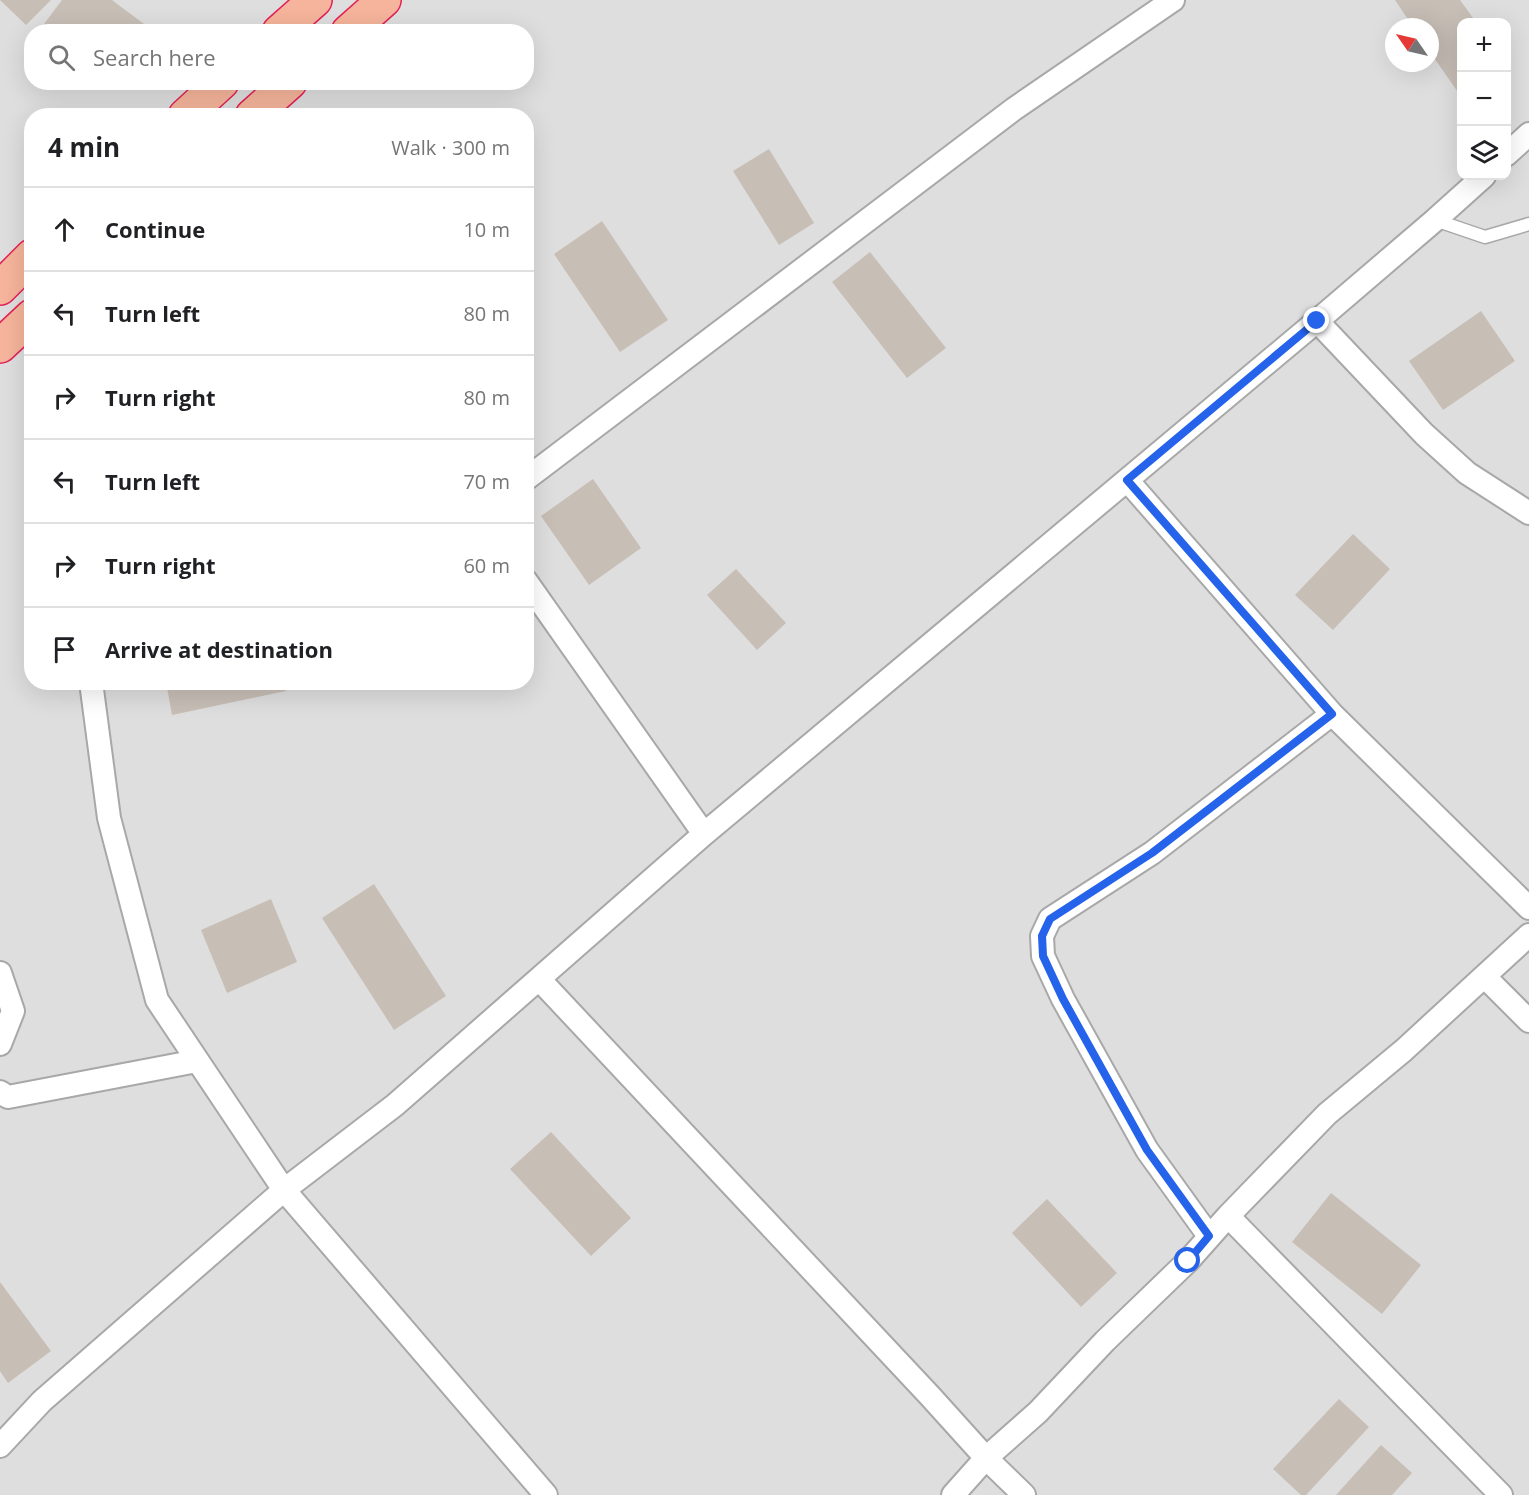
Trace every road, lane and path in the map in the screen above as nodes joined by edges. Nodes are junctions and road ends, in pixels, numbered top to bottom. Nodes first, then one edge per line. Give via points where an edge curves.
1 (315, 0) edge
2 (384, 0) edge
3 (1173, 0) edge
4 (288, 24) edge
5 (357, 24) edge
6 (213, 90) edge
7 (281, 90) edge
8 (194, 108) edge
9 (261, 108) edge
10 (1529, 134) edge
11 (1511, 150) edge
12 (1480, 180) edge
13 (1435, 220) junction
14 (1529, 224) edge
15 (24, 264) edge
16 (0, 288) edge
17 (1317, 321) junction
18 (24, 324) edge
19 (0, 346) edge
20 (534, 473) edge
21 (1127, 480) junction
22 (1529, 513) edge
23 (534, 592) edge
24 (92, 690) edge
25 (1332, 714) junction
26 (704, 834) junction
27 (1529, 908) edge
28 (1529, 935) edge
29 (0, 973) edge
30 (1485, 976) junction
31 (539, 979) junction
32 (1529, 1021) edge
33 (0, 1044) edge
34 (198, 1060) junction
35 (0, 1092) edge
36 (284, 1190) junction
37 (1228, 1216) junction
38 (1209, 1236) junction
39 (0, 1446) edge
40 (986, 1458) junction
41 (546, 1495) edge
42 (953, 1495) edge
43 (1024, 1495) edge
44 (1501, 1495) edge

1 - 4 highway
2 - 5 highway
3 - 20 street via 1014,109
6 - 8 highway
7 - 9 highway
10 - 11 street
12 - 13 street
13 - 14 lane via 1485,237
13 - 17 street
15 - 16 highway
17 - 21 street
17 - 22 street via 1424,434 1467,473
18 - 19 highway
21 - 25 street
21 - 26 street
23 - 26 street
24 - 34 street via 109,818 157,999
25 - 27 street
25 - 38 street via 1152,853 1050,919 1042,936 1043,956 1068,1009 1147,1150
26 - 31 street
28 - 30 street
29 - 33 street via 13,1011
30 - 32 street
30 - 37 street via 1327,1114
31 - 36 street via 395,1104
31 - 40 street
34 - 35 street via 8,1097
34 - 36 street
36 - 39 street via 42,1401
36 - 41 street
37 - 38 street
37 - 44 street
38 - 40 street via 1038,1412
40 - 42 street
40 - 43 street

